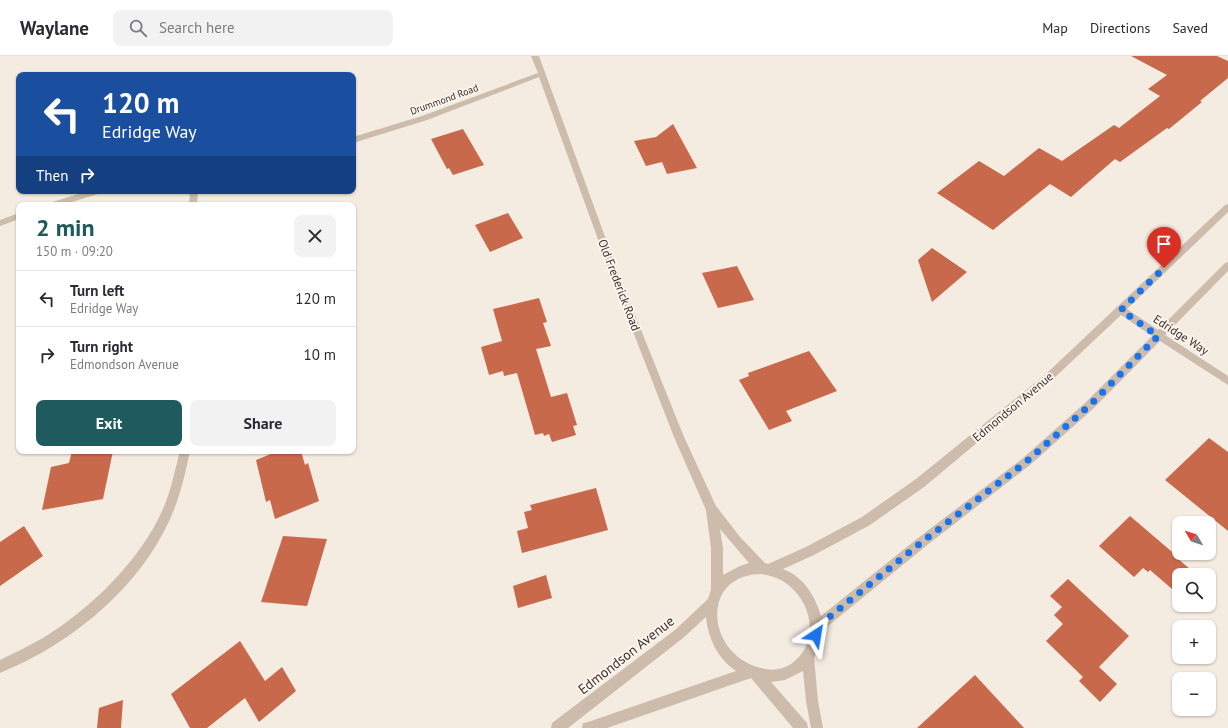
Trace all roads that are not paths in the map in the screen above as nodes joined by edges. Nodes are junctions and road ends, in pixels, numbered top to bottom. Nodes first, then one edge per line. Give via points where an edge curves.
1 (535, 56) edge
2 (541, 74) junction
3 (356, 139) edge
4 (88, 194) edge
5 (62, 202) edge
6 (1228, 207) edge
7 (16, 217) edge
8 (0, 223) edge
9 (1228, 265) edge
10 (1121, 310) junction
11 (1158, 336) junction
12 (1228, 381) edge
13 (184, 454) edge
14 (712, 510) junction
15 (765, 568) junction
16 (718, 589) junction
17 (712, 603) junction
18 (817, 627) junction
19 (808, 658) junction
20 (0, 667) edge
21 (752, 674) junction
22 (557, 728) edge
23 (588, 728) edge
24 (802, 728) edge
25 (818, 728) edge

1 - 2 street, Old Frederick Road
2 - 3 street, Drummond Road via 391,130
2 - 14 street, Old Frederick Road via 615,275 679,437
4 - 5 street
6 - 10 street, Edmondson Avenue
7 - 8 street
9 - 11 street
10 - 11 street, Edridge Way
10 - 15 street, Edmondson Avenue via 1049,377 920,483 866,521 810,551
11 - 12 street, Edridge Way
11 - 18 street via 1090,405 1026,462
13 - 20 street via 178,484 161,526 137,563 101,601 54,639
14 - 15 street, Old Frederick Road via 736,541
14 - 16 street, Old Frederick Road via 717,548
15 - 16 street via 744,569 729,577
15 - 18 street via 787,576 803,590 813,607
16 - 17 street
17 - 21 street via 710,623 716,643 730,661
17 - 22 street, Edmondson Avenue via 679,634
18 - 19 street
19 - 21 street via 794,670 776,676
19 - 25 street via 812,701
21 - 23 street
21 - 24 street via 790,712

